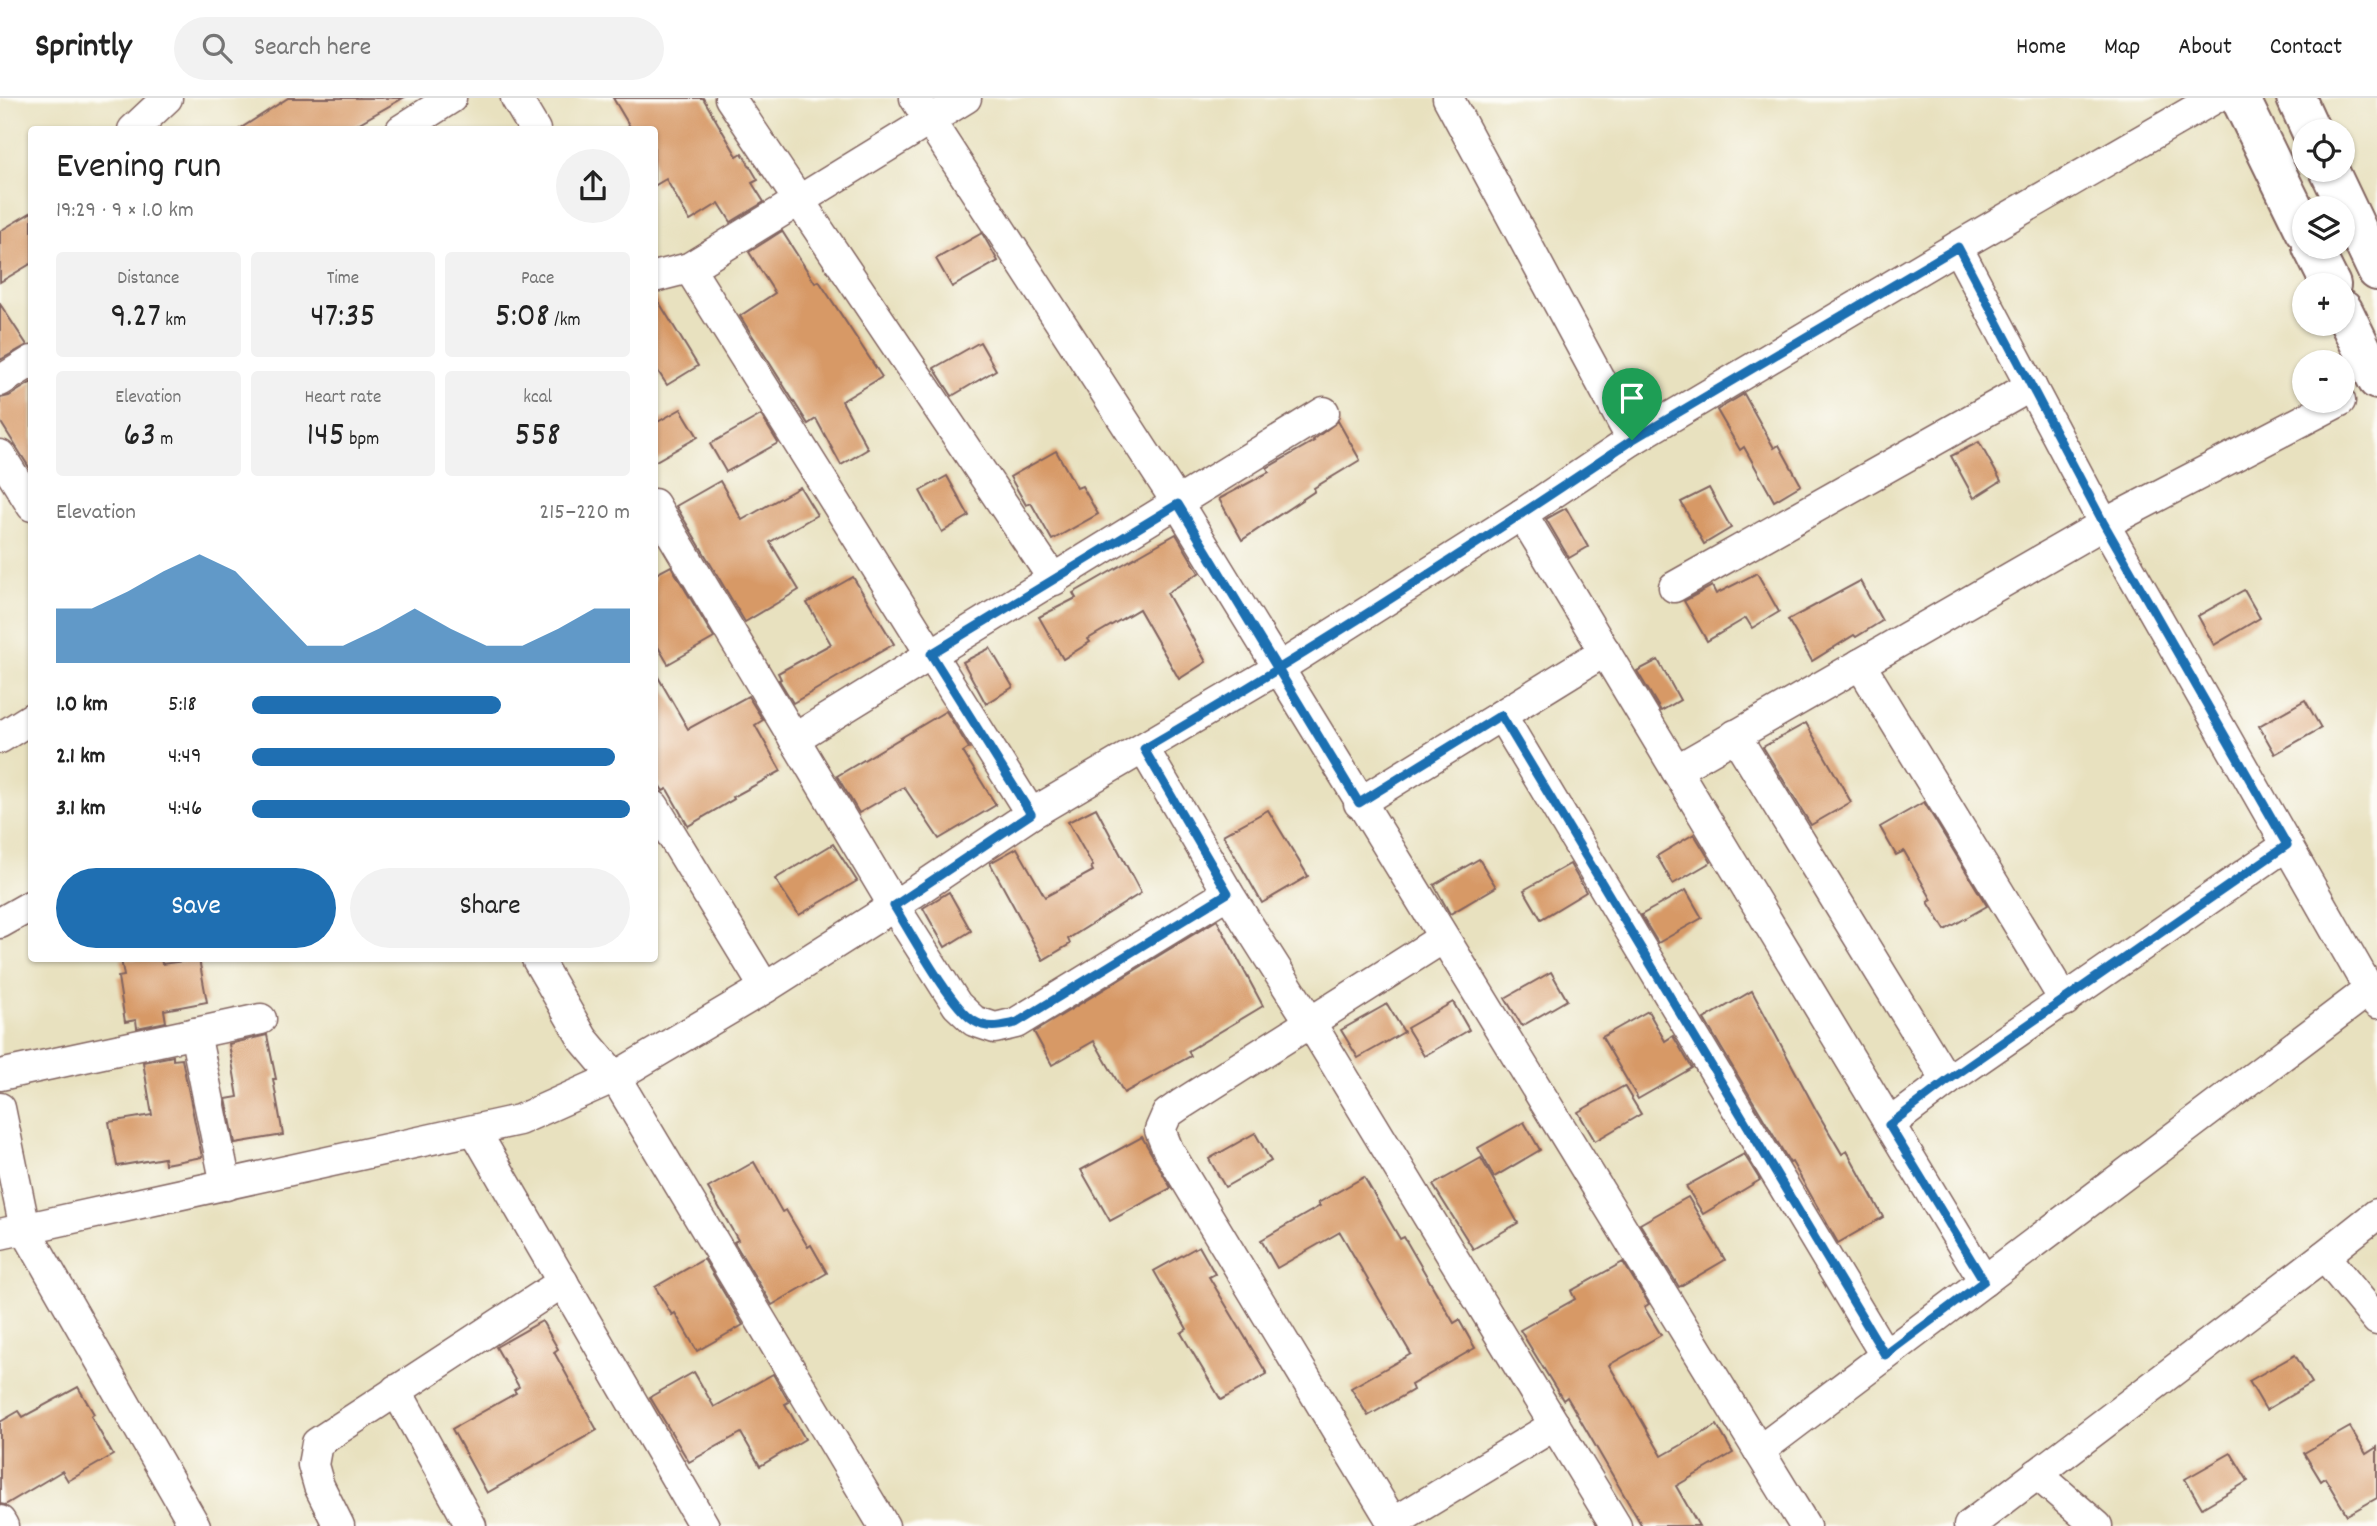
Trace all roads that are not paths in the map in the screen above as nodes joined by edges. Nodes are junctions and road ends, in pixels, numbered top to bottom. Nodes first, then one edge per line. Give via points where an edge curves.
1 (167, 98) edge
2 (451, 98) edge
3 (516, 98) edge
4 (730, 98) edge
5 (967, 98) edge
6 (1448, 98) edge
7 (2215, 98) edge
8 (2240, 98) edge
9 (2296, 98) edge
10 (922, 109) edge
11 (2306, 119) edge
12 (137, 126) edge
13 (407, 126) edge
14 (533, 126) edge
15 (2335, 182) edge
16 (799, 200) junction
17 (2292, 204) edge
18 (1958, 247) junction
19 (689, 268) junction
20 (2377, 271) edge
21 (658, 276) edge
22 (2355, 335) edge
23 (28, 364) edge
24 (0, 381) edge
25 (2377, 381) edge
26 (2031, 386) junction
27 (2355, 393) edge
28 (1324, 412) dead end
29 (2317, 413) edge
30 (1632, 440) junction
31 (0, 455) edge
32 (28, 500) edge
33 (1178, 504) junction
34 (658, 511) edge
35 (1522, 514) junction
36 (2104, 524) junction
37 (1054, 580) junction
38 (1674, 587) dead end
39 (1605, 651) junction
40 (931, 654) junction
41 (1860, 664) junction
42 (1279, 668) junction
43 (1501, 715) junction
44 (28, 720) edge
45 (1735, 736) junction
46 (0, 738) edge
47 (794, 739) junction
48 (1144, 749) junction
49 (1676, 770) junction
50 (1359, 803) junction
51 (658, 813) edge
52 (1031, 814) junction
53 (2287, 845) junction
54 (1228, 893) junction
55 (894, 906) junction
56 (28, 907) edge
57 (0, 923) edge
58 (1443, 938) junction
59 (539, 962) edge
60 (765, 988) junction
61 (2373, 997) edge
62 (2065, 1001) junction
63 (261, 1019) dead end
64 (1310, 1022) junction
65 (195, 1033) junction
66 (0, 1075) edge
67 (615, 1077) junction
68 (1947, 1081) junction
69 (0, 1108) edge
70 (1889, 1125) junction
71 (475, 1132) junction
72 (226, 1185) junction
73 (2377, 1213) edge
74 (13, 1231) edge
75 (2324, 1256) junction
76 (1984, 1281) junction
77 (563, 1282) junction
78 (2377, 1320) edge
79 (1885, 1355) junction
80 (396, 1390) junction
81 (1555, 1425) junction
82 (1759, 1451) junction
83 (2037, 1474) junction
84 (0, 1521) edge
85 (1390, 1525) edge
86 (3, 1526) edge
87 (195, 1526) edge
88 (339, 1526) edge
89 (471, 1526) edge
90 (704, 1526) edge
91 (884, 1526) edge
92 (1616, 1526) edge
93 (1805, 1526) edge
94 (1969, 1526) edge
95 (2096, 1526) edge

1 - 12 street
2 - 13 street
3 - 14 street
4 - 16 street
5 - 10 street
6 - 30 street
7 - 18 street
8 - 17 highway
9 - 11 highway
10 - 16 street
10 - 33 street
15 - 20 highway
16 - 19 street
16 - 37 street
18 - 26 street
18 - 30 street
19 - 21 street
19 - 40 street
22 - 25 highway
23 - 24 street
25 - 27 street
26 - 36 street
26 - 38 street
28 - 33 street
29 - 36 street
30 - 35 street
31 - 32 street
33 - 37 street
33 - 42 street
34 - 47 street
35 - 39 street
35 - 42 street
36 - 41 street
36 - 53 street
37 - 40 street
39 - 43 street
39 - 49 street
40 - 47 street
40 - 52 street
41 - 45 street
41 - 62 street
42 - 48 street
42 - 50 street
43 - 50 street
43 - 79 street
44 - 46 street
45 - 49 street
45 - 68 street
47 - 55 street
48 - 52 street
48 - 54 street
49 - 70 street
50 - 58 street
51 - 60 street
52 - 55 street
53 - 61 street
53 - 62 street
54 - 55 street via 1016,1023 995,1028 974,1021 957,1005
54 - 64 street
55 - 60 street
56 - 57 street
58 - 64 street
58 - 82 street
59 - 67 street via 583,1039
60 - 67 street
61 - 76 street
62 - 68 street
63 - 65 street
64 - 81 street
64 - 85 street via 1167,1114 1160,1129 1168,1150
65 - 66 street
65 - 72 street
67 - 71 street via 519,1120
67 - 91 street
68 - 70 street
69 - 74 street
70 - 76 street
71 - 72 street
71 - 77 street
72 - 74 street
73 - 75 street
74 - 87 street
75 - 78 street
75 - 83 street
76 - 79 street
77 - 80 street
77 - 90 street
79 - 82 street
80 - 88 street via 317,1443 313,1465
80 - 89 street
81 - 85 street
81 - 92 street
82 - 93 street
83 - 94 street
83 - 95 street
84 - 86 street

